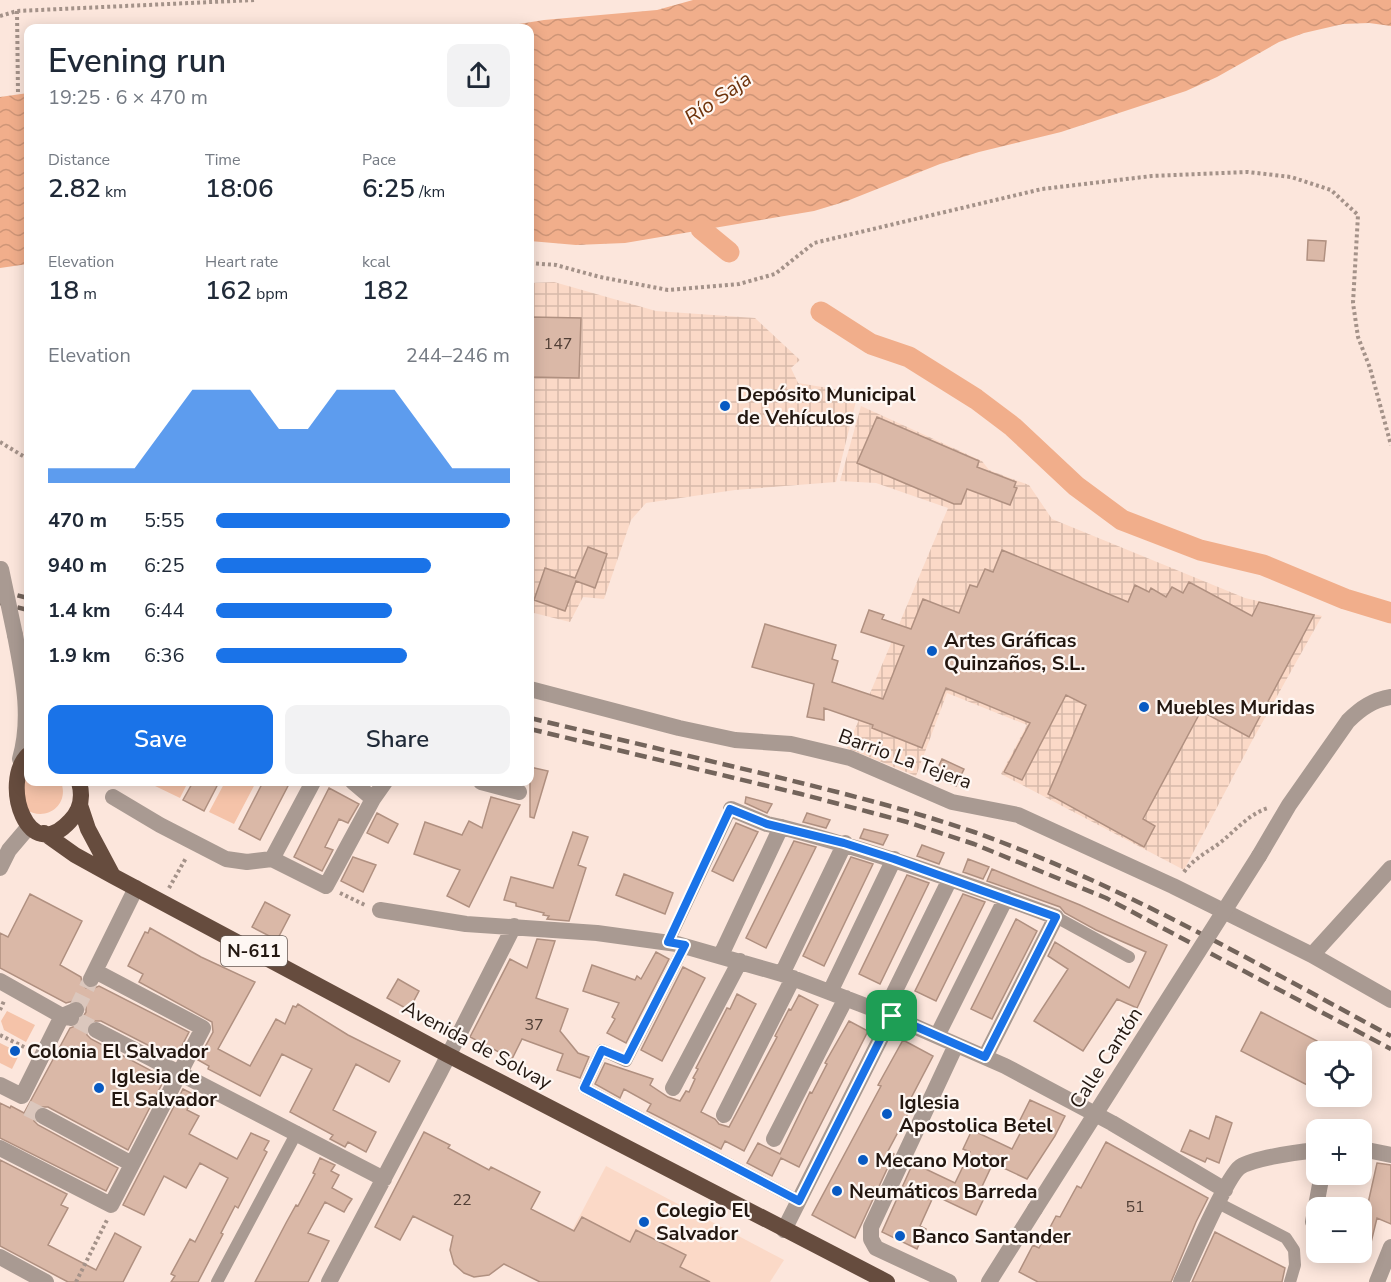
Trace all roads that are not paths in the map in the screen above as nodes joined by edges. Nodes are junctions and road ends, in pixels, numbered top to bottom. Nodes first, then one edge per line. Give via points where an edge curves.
1 (1, 565) edge
2 (24, 676) edge
3 (534, 690) edge
4 (1391, 696) edge
5 (24, 757) edge
6 (3, 775) edge
7 (80, 786) edge
8 (311, 786) edge
9 (357, 786) edge
10 (383, 786) edge
11 (496, 786) edge
12 (519, 792) dead end
13 (113, 797) dead end
14 (373, 799) junction
15 (80, 805) junction
16 (730, 809) joint
17 (14, 823) junction
18 (781, 826) junction
19 (44, 833) junction
20 (844, 843) junction
21 (272, 859) junction
22 (894, 859) junction
23 (0, 868) edge
24 (1391, 868) edge
25 (113, 876) junction
26 (950, 879) junction
27 (136, 888) junction
28 (1006, 898) junction
29 (380, 910) road end
30 (1056, 917) junction
31 (514, 926) junction
32 (668, 942) junction
33 (685, 945) junction
34 (721, 955) junction
35 (1312, 955) junction
36 (1129, 957) dead end
37 (740, 961) junction
38 (788, 976) junction
39 (0, 981) edge
40 (838, 995) junction
41 (1391, 1000) edge
42 (888, 1015) junction
43 (96, 1030) tunnel mouth
44 (937, 1036) junction
45 (956, 1044) junction
46 (448, 1055) junction
47 (985, 1057) junction
48 (181, 1073) junction
49 (0, 1085) edge
50 (673, 1088) dead end
51 (724, 1115) dead end
52 (43, 1116) tunnel mouth
53 (297, 1132) junction
54 (774, 1139) dead end
55 (0, 1148) edge
56 (1306, 1151) edge
57 (1372, 1151) edge
58 (1391, 1155) edge
59 (132, 1164) junction
60 (384, 1179) junction
61 (1222, 1196) junction
62 (799, 1201) junction
63 (784, 1230) junction
64 (1391, 1247) edge
65 (0, 1257) edge
66 (46, 1282) edge
67 (217, 1282) edge
68 (329, 1282) edge
69 (887, 1282) edge
70 (949, 1282) edge
71 (989, 1282) edge
72 (1181, 1282) edge
73 (1290, 1282) edge
74 (1377, 1282) edge

1 - 2 street, bridge
3 - 35 street, Barrio La Tejera via 679,728 735,740 791,744 850,758 952,802 1018,815
4 - 71 street, Calle Cantón, bridge via 1360,709 1348,721 1289,805
5 - 6 highway
6 - 17 highway via 2,803
7 - 15 highway
8 - 21 street
9 - 14 street
10 - 14 street
11 - 12 street
13 - 21 street via 226,859
14 - 21 street via 326,886
15 - 19 highway via 66,825
15 - 25 highway
16 - 18 street
16 - 32 lane
17 - 19 highway, N-611
17 - 23 street via 9,850
18 - 20 street
18 - 34 street
19 - 25 highway, Avenida de Solvay / N-611
20 - 22 street
20 - 38 street
22 - 26 street
22 - 40 street
24 - 35 street
25 - 27 highway, Avenida de Solvay / N-611
26 - 28 street
26 - 42 street
27 - 46 highway, Avenida de Solvay / N-611
27 - 48 street via 93,975 203,1028
28 - 30 street
28 - 44 street
29 - 31 street via 466,924
30 - 36 lane
30 - 47 street
31 - 32 street
31 - 46 street
32 - 33 street
33 - 34 street
33 - 62 lane via 626,1060 602,1050 584,1088
34 - 37 street
35 - 41 street, Barrio La Tejera
37 - 38 street
37 - 50 street
38 - 40 street
38 - 51 street
39 - 49 street via 72,1015 42,1056 21,1103
40 - 42 street
40 - 54 street
42 - 44 street
42 - 62 street
43 - 48 street
44 - 45 street
45 - 47 street
45 - 70 street via 871,1227 876,1248
46 - 60 street
46 - 63 highway, Avenida de Solvay / N-611
47 - 61 street via 1094,1112
48 - 53 street
48 - 59 street
52 - 59 street
53 - 60 street
53 - 67 lane
55 - 59 street via 111,1205
56 - 61 street via 1239,1167
57 - 58 street
60 - 68 street
61 - 72 street
61 - 73 lane via 1286,1238 1294,1250
62 - 63 street
63 - 69 highway, Avenida de Solvay / N-611
64 - 74 street
65 - 66 street

